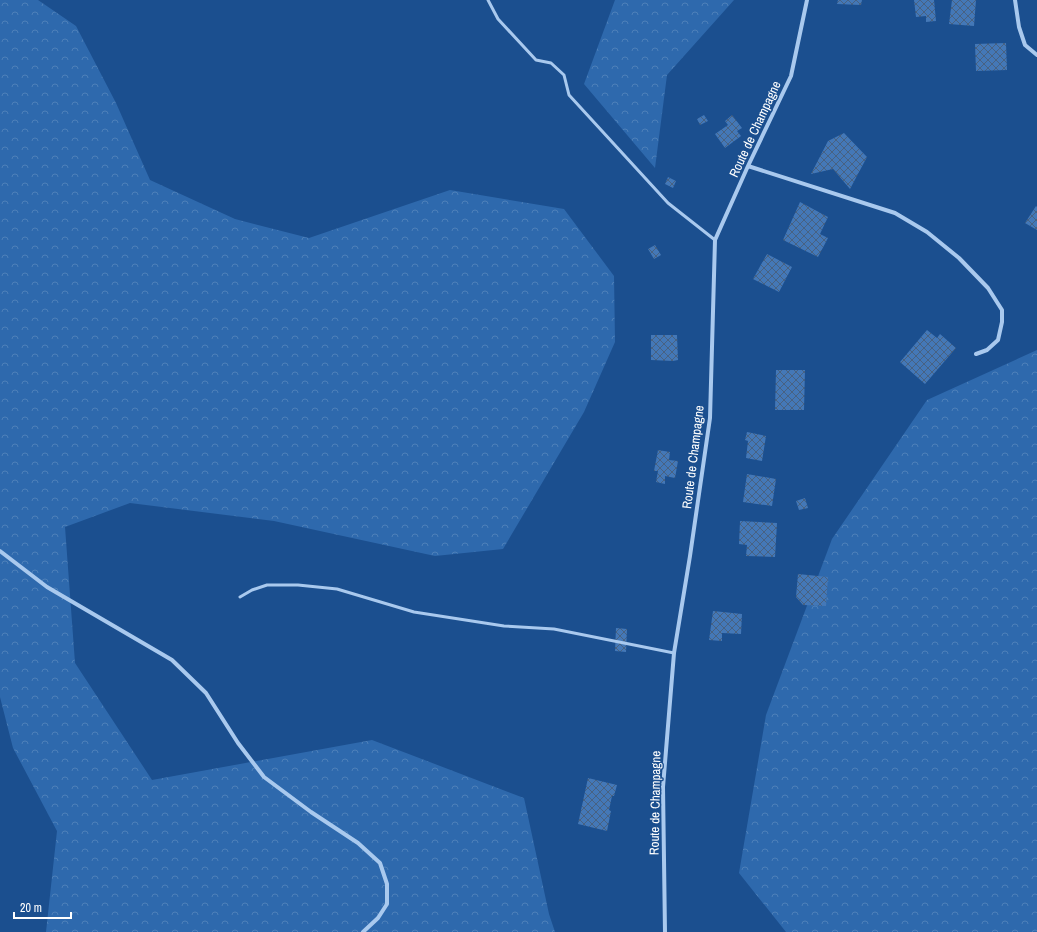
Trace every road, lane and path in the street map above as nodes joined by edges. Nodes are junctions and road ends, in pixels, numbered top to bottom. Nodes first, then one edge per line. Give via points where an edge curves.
1 (488, 0) edge
2 (807, 0) edge
3 (1015, 0) edge
4 (1037, 55) edge
5 (748, 166) junction
6 (715, 240) junction
7 (976, 354) dead end
8 (0, 551) edge
9 (240, 597) dead end
10 (674, 653) junction
11 (363, 932) edge
12 (665, 932) edge

1 - 6 lane via 498,19 536,60 550,63 564,75 569,95 668,203
2 - 5 street, Route de Champagne via 790,76
3 - 4 street via 1025,45
5 - 6 street, Route de Champagne
5 - 7 street via 895,213 927,232 959,258 988,288 1002,310 998,340 987,350
6 - 10 street, Route de Champagne via 710,418
8 - 11 street via 47,587 172,660 206,693 238,743 264,776 311,812 358,842 380,863 387,884 387,904 378,918
9 - 10 lane via 268,585 337,589 414,612 504,626 554,629
10 - 12 street, Route de Champagne via 663,787

